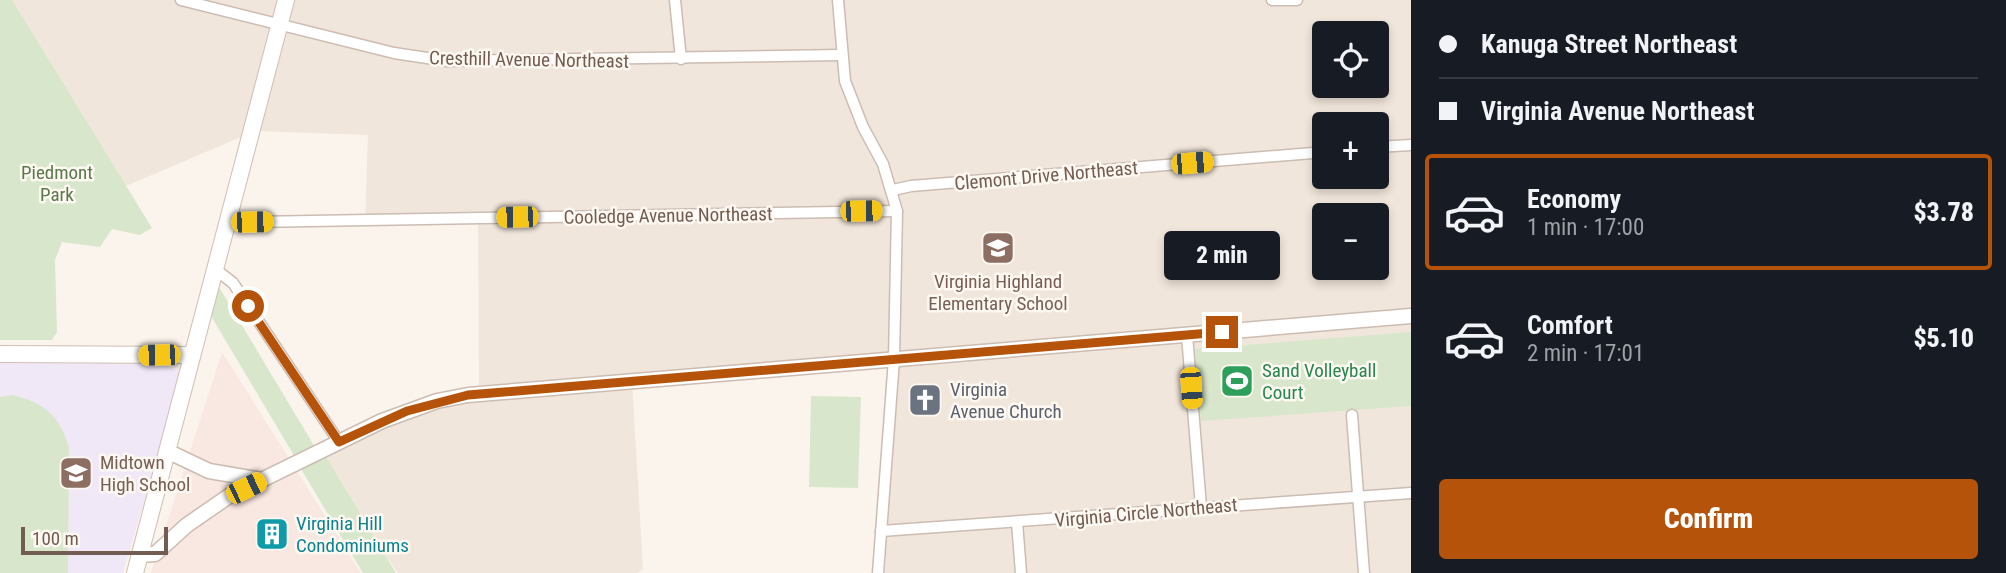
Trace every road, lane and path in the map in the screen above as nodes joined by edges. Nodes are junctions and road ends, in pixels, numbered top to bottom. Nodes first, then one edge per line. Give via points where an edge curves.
1 (181, 0) edge
2 (286, 0) edge
3 (675, 0) edge
4 (838, 0) edge
5 (1272, 0) edge
6 (1297, 0) edge
7 (279, 24) junction
8 (841, 55) junction
9 (681, 59) junction
10 (1411, 145) edge
11 (1389, 146) edge
12 (1312, 153) edge
13 (893, 190) junction
14 (897, 211) junction
15 (229, 216) junction
16 (215, 269) junction
17 (1411, 316) edge
18 (1187, 335) junction
19 (0, 354) edge
20 (192, 355) junction
21 (894, 359) junction
22 (1352, 415) dead end
23 (339, 442) junction
24 (167, 451) junction
25 (262, 480) junction
26 (1411, 493) edge
27 (1358, 496) junction
28 (1201, 507) junction
29 (1017, 522) junction
30 (881, 531) junction
31 (139, 555) junction
32 (135, 573) edge
33 (878, 573) edge
34 (1021, 573) edge
35 (1364, 573) edge

1 - 7 street, Cresthill Avenue Northeast
2 - 7 main road
3 - 9 street
4 - 8 street
5 - 6 street
7 - 9 street, Cresthill Avenue Northeast via 394,53 447,61
7 - 15 main road
8 - 9 street, Cresthill Avenue Northeast
8 - 13 street via 853,106
10 - 11 street
12 - 13 street, Clemont Drive Northeast
13 - 14 street
14 - 15 street, Cooledge Avenue Northeast via 252,222
14 - 21 street
15 - 16 main road
16 - 20 main road
16 - 23 street via 233,284
17 - 18 street
18 - 21 street
18 - 28 street
19 - 20 main road
20 - 24 main road
21 - 23 street via 468,395 407,411
21 - 30 street
22 - 27 street
23 - 25 street
24 - 25 street via 209,471
24 - 31 main road
25 - 31 street via 211,507 155,554
26 - 27 street, Virginia Circle Northeast
27 - 28 street, Virginia Circle Northeast
27 - 35 street
28 - 29 street, Virginia Circle Northeast
29 - 30 street, Virginia Circle Northeast
29 - 34 street
30 - 33 street
31 - 32 main road

